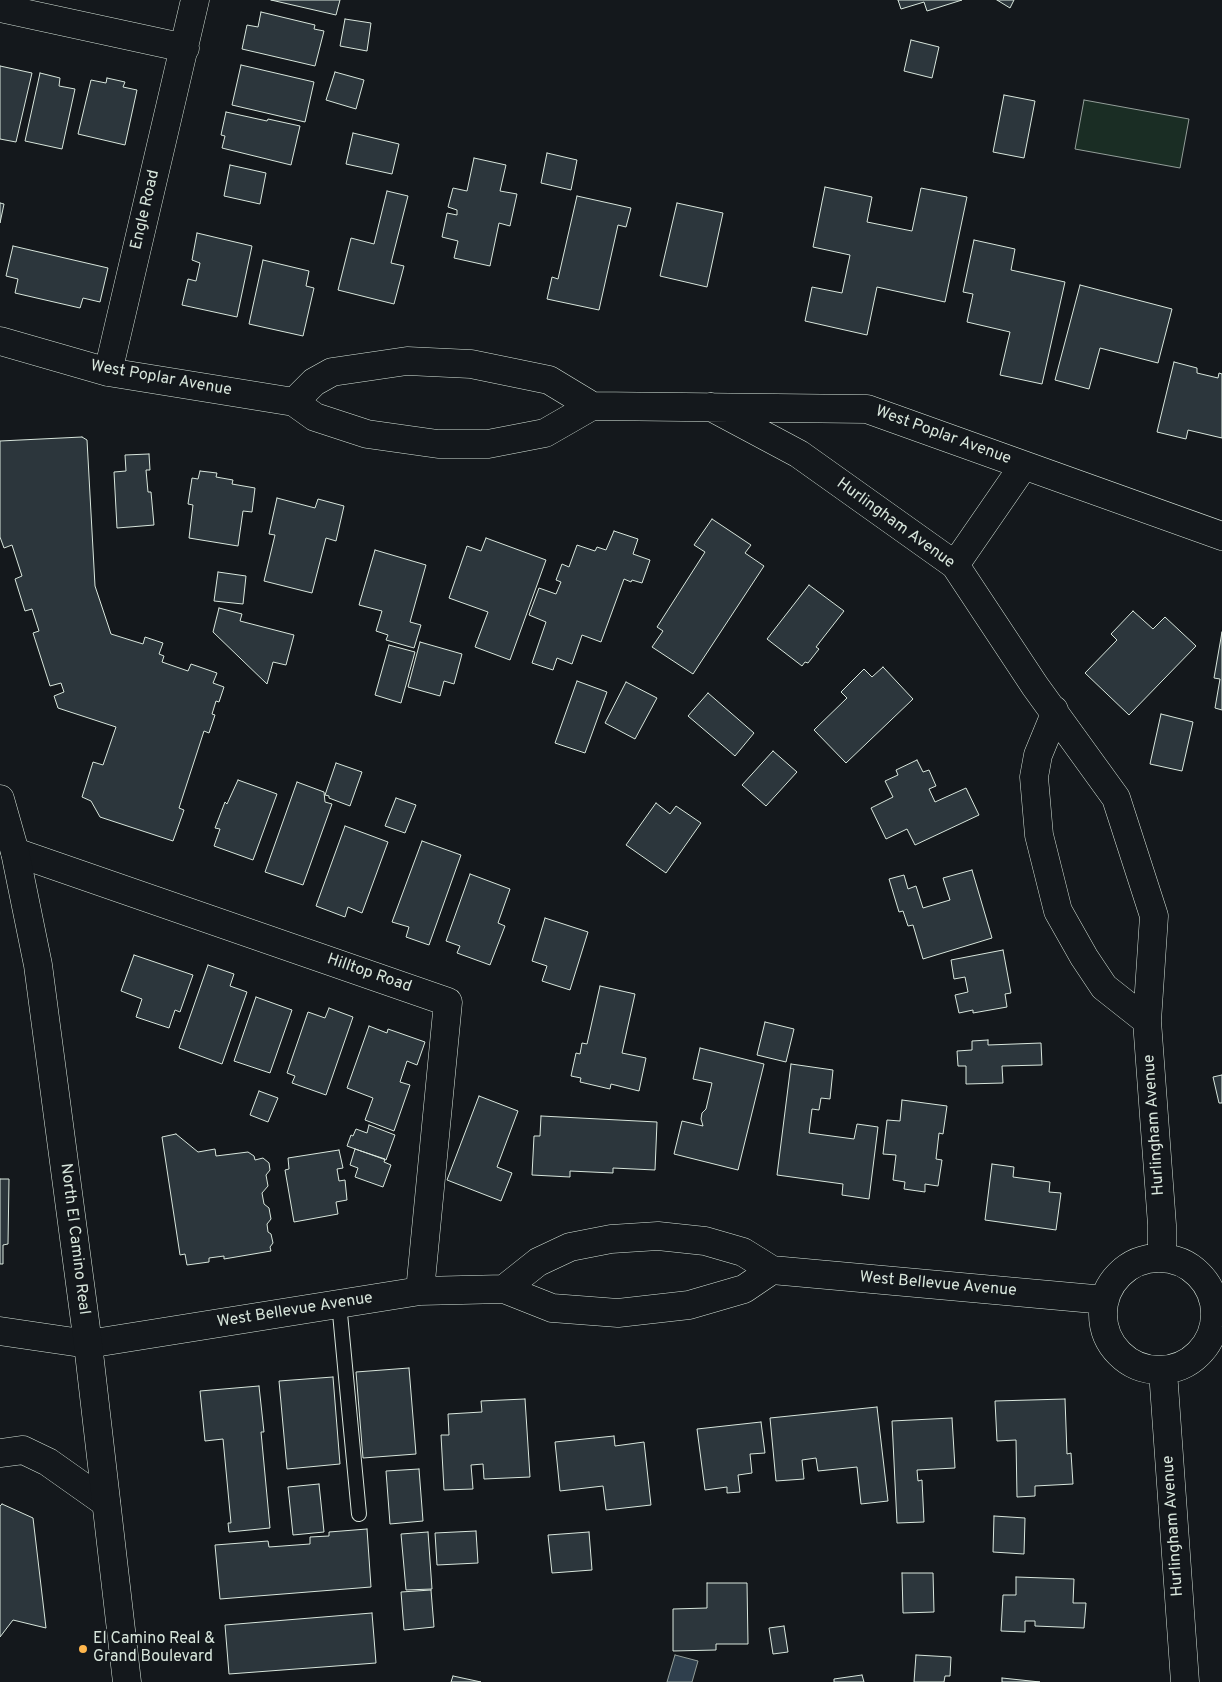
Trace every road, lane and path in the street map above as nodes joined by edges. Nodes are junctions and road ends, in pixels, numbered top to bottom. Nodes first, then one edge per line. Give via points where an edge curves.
1 (195, 0) edge
2 (0, 8) edge
3 (185, 48) junction
4 (0, 341) edge
5 (108, 372) junction
6 (294, 402) junction
7 (592, 406) junction
8 (711, 407) junction
9 (1024, 465) junction
10 (1222, 536) edge
11 (954, 565) junction
12 (1054, 710) junction
13 (0, 799) edge
14 (15, 852) junction
15 (1147, 1021) junction
16 (1162, 1258) junction
17 (772, 1270) junction
18 (504, 1289) junction
19 (420, 1291) junction
20 (1105, 1300) junction
21 (339, 1303) junction
22 (1218, 1330) edge
23 (0, 1331) edge
24 (88, 1344) junction
25 (1163, 1371) junction
26 (0, 1453) edge
27 (106, 1503) junction
28 (359, 1514) dead end
29 (127, 1682) edge
30 (1185, 1682) edge

1 - 3 street, Engle Road
2 - 3 street
3 - 5 street, Engle Road
4 - 5 street, West Poplar Avenue
5 - 6 street, West Poplar Avenue
6 - 7 street, West Poplar Avenue via 315,417 367,434 438,444 488,444 545,433
6 - 7 street via 314,382 332,372 407,361 471,364 549,380
7 - 8 street, West Poplar Avenue
8 - 9 street, West Poplar Avenue via 867,409
8 - 11 street, Hurlingham Avenue via 799,454
9 - 10 street, West Poplar Avenue
9 - 11 street
11 - 12 street, Hurlingham Avenue
12 - 15 street, Hurlingham Avenue via 1116,798 1154,916
12 - 15 street via 1034,776 1039,835 1058,911 1104,988
13 - 14 street, North El Camino Real
14 - 19 street, Hilltop Road via 448,1002
14 - 24 street, North El Camino Real via 38,965
15 - 16 street, Hurlingham Avenue
16 - 20 street via 1143,1260 1126,1269 1112,1283
16 - 22 street via 1179,1262 1205,1282 1212,1296
17 - 18 street, West Bellevue Avenue via 744,1289 689,1305 618,1313 552,1308
17 - 18 street, West Bellevue Avenue via 743,1252 705,1241 658,1236 611,1239 570,1248 538,1262
17 - 20 street, West Bellevue Avenue
18 - 19 street, West Bellevue Avenue
19 - 21 street, West Bellevue Avenue
20 - 25 street via 1103,1318 1107,1335 1116,1350 1129,1362
21 - 24 street, West Bellevue Avenue
21 - 28 lane
22 - 25 street via 1195,1358 1180,1367
23 - 24 street, West Bellevue Avenue
24 - 27 street, North El Camino Real
25 - 30 street, Hurlingham Avenue
26 - 27 street via 23,1450 48,1462
27 - 29 street, North El Camino Real

